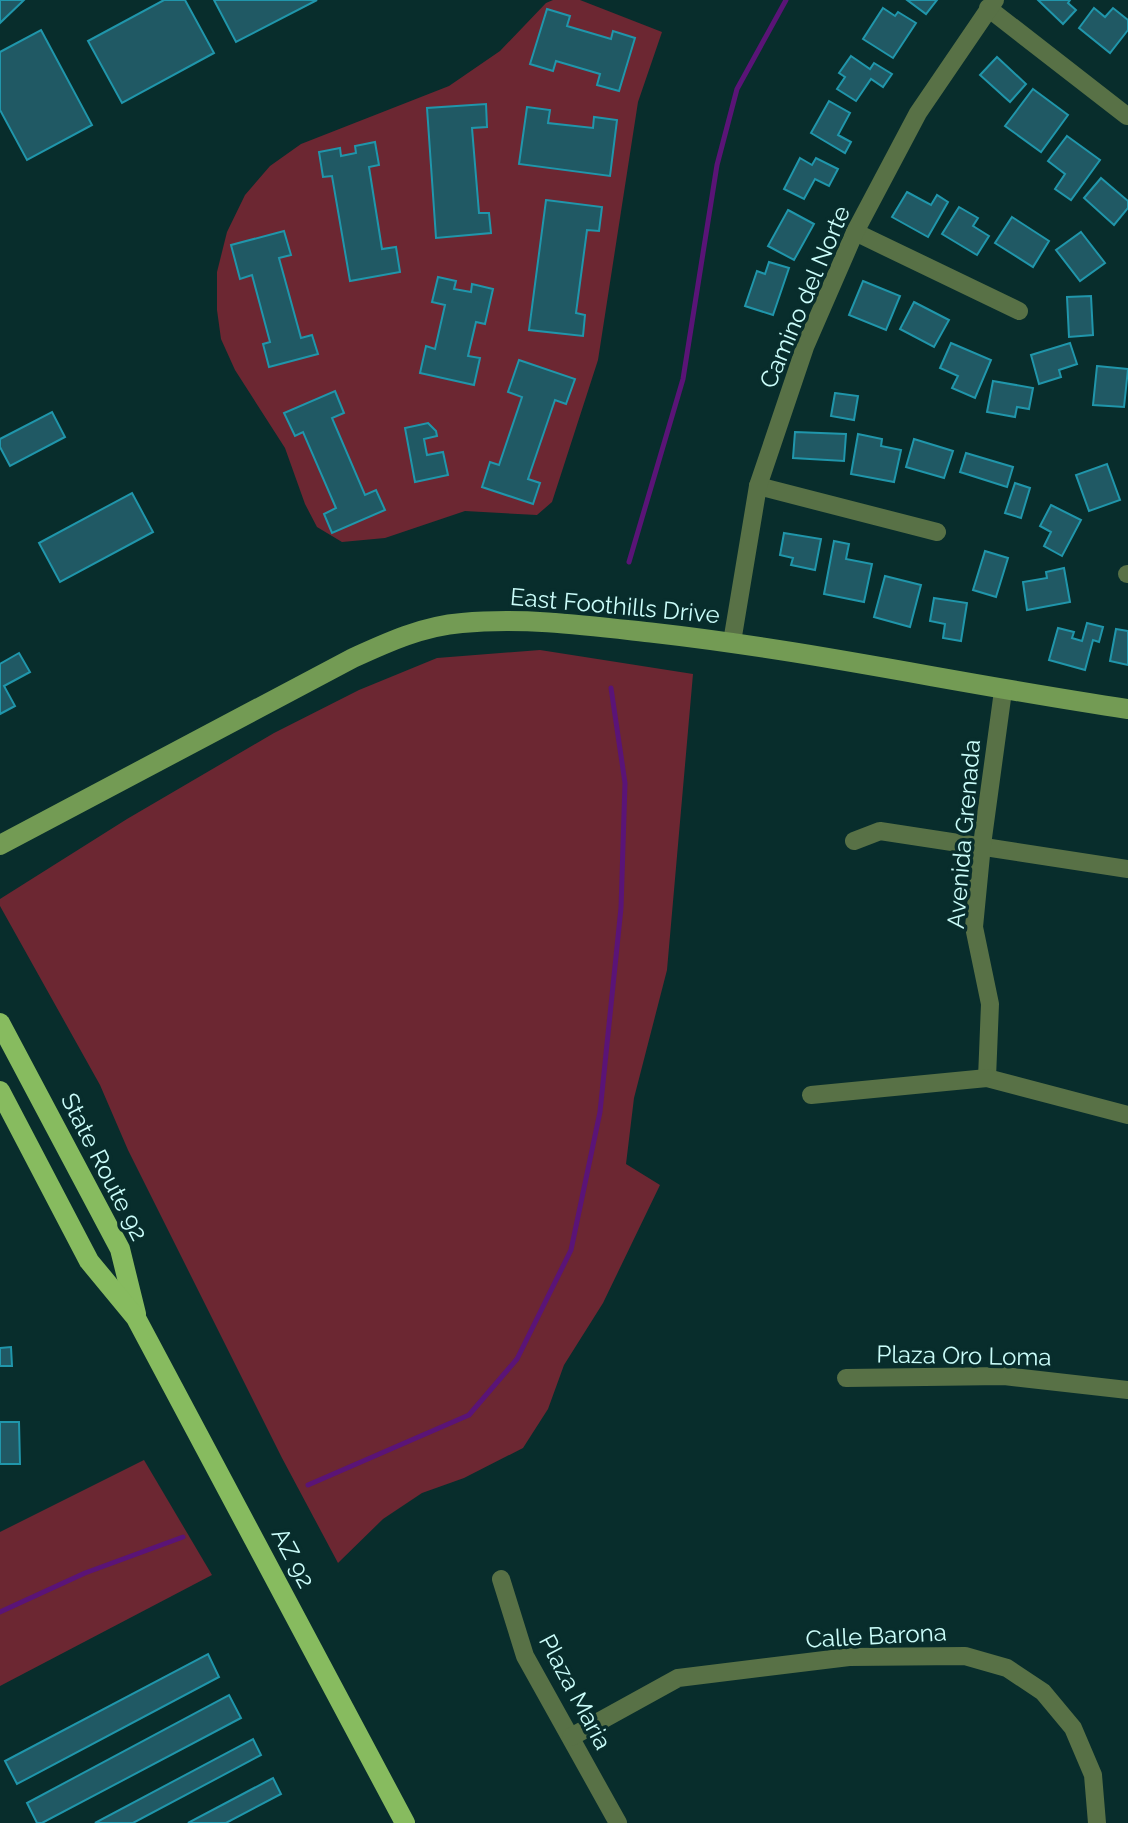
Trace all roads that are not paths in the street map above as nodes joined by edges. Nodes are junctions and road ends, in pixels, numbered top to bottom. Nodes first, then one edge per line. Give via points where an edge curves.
1 (991, 4) edge
2 (1127, 116) edge
3 (855, 232) junction
4 (1019, 311) dead end
5 (758, 486) junction
6 (937, 532) dead end
7 (732, 642) junction
8 (1003, 691) junction
9 (1128, 709) edge
10 (854, 841) dead end
11 (0, 845) edge
12 (982, 845) junction
13 (1128, 869) edge
14 (0, 1023) edge
15 (987, 1078) junction
16 (0, 1091) edge
17 (811, 1095) dead end
18 (1128, 1115) edge
19 (136, 1318) junction
20 (846, 1378) dead end
21 (1128, 1390) edge
22 (501, 1579) dead end
23 (571, 1737) junction
24 (405, 1823) edge
25 (618, 1823) edge
26 (1097, 1823) edge

1 - 2 street
1 - 3 street, Camino del Norte via 918,113
3 - 4 street
3 - 5 street, Camino del Norte via 805,347
5 - 6 street
5 - 7 street, Camino del Norte
7 - 8 street, East Foothills Drive
7 - 11 street, East Foothills Drive via 542,620 460,623 407,634
8 - 9 street, East Foothills Drive
8 - 12 street, Avenida Grenada
10 - 12 street via 880,831
12 - 13 street
12 - 15 street, Avenida Grenada via 974,927 990,1004
14 - 19 main road, State Route 92 / AZ 92 via 120,1249
15 - 17 street
15 - 18 street
16 - 19 main road, AZ 92 via 89,1261
19 - 24 main road, AZ 92 / AZ 92
20 - 21 street, Plaza Oro Loma via 1004,1376
22 - 23 street, Plaza Maria via 525,1656
23 - 25 street, Plaza Maria
23 - 26 street, Calle Barona via 678,1678 849,1657 965,1656 1007,1668 1043,1692 1073,1728 1093,1775

